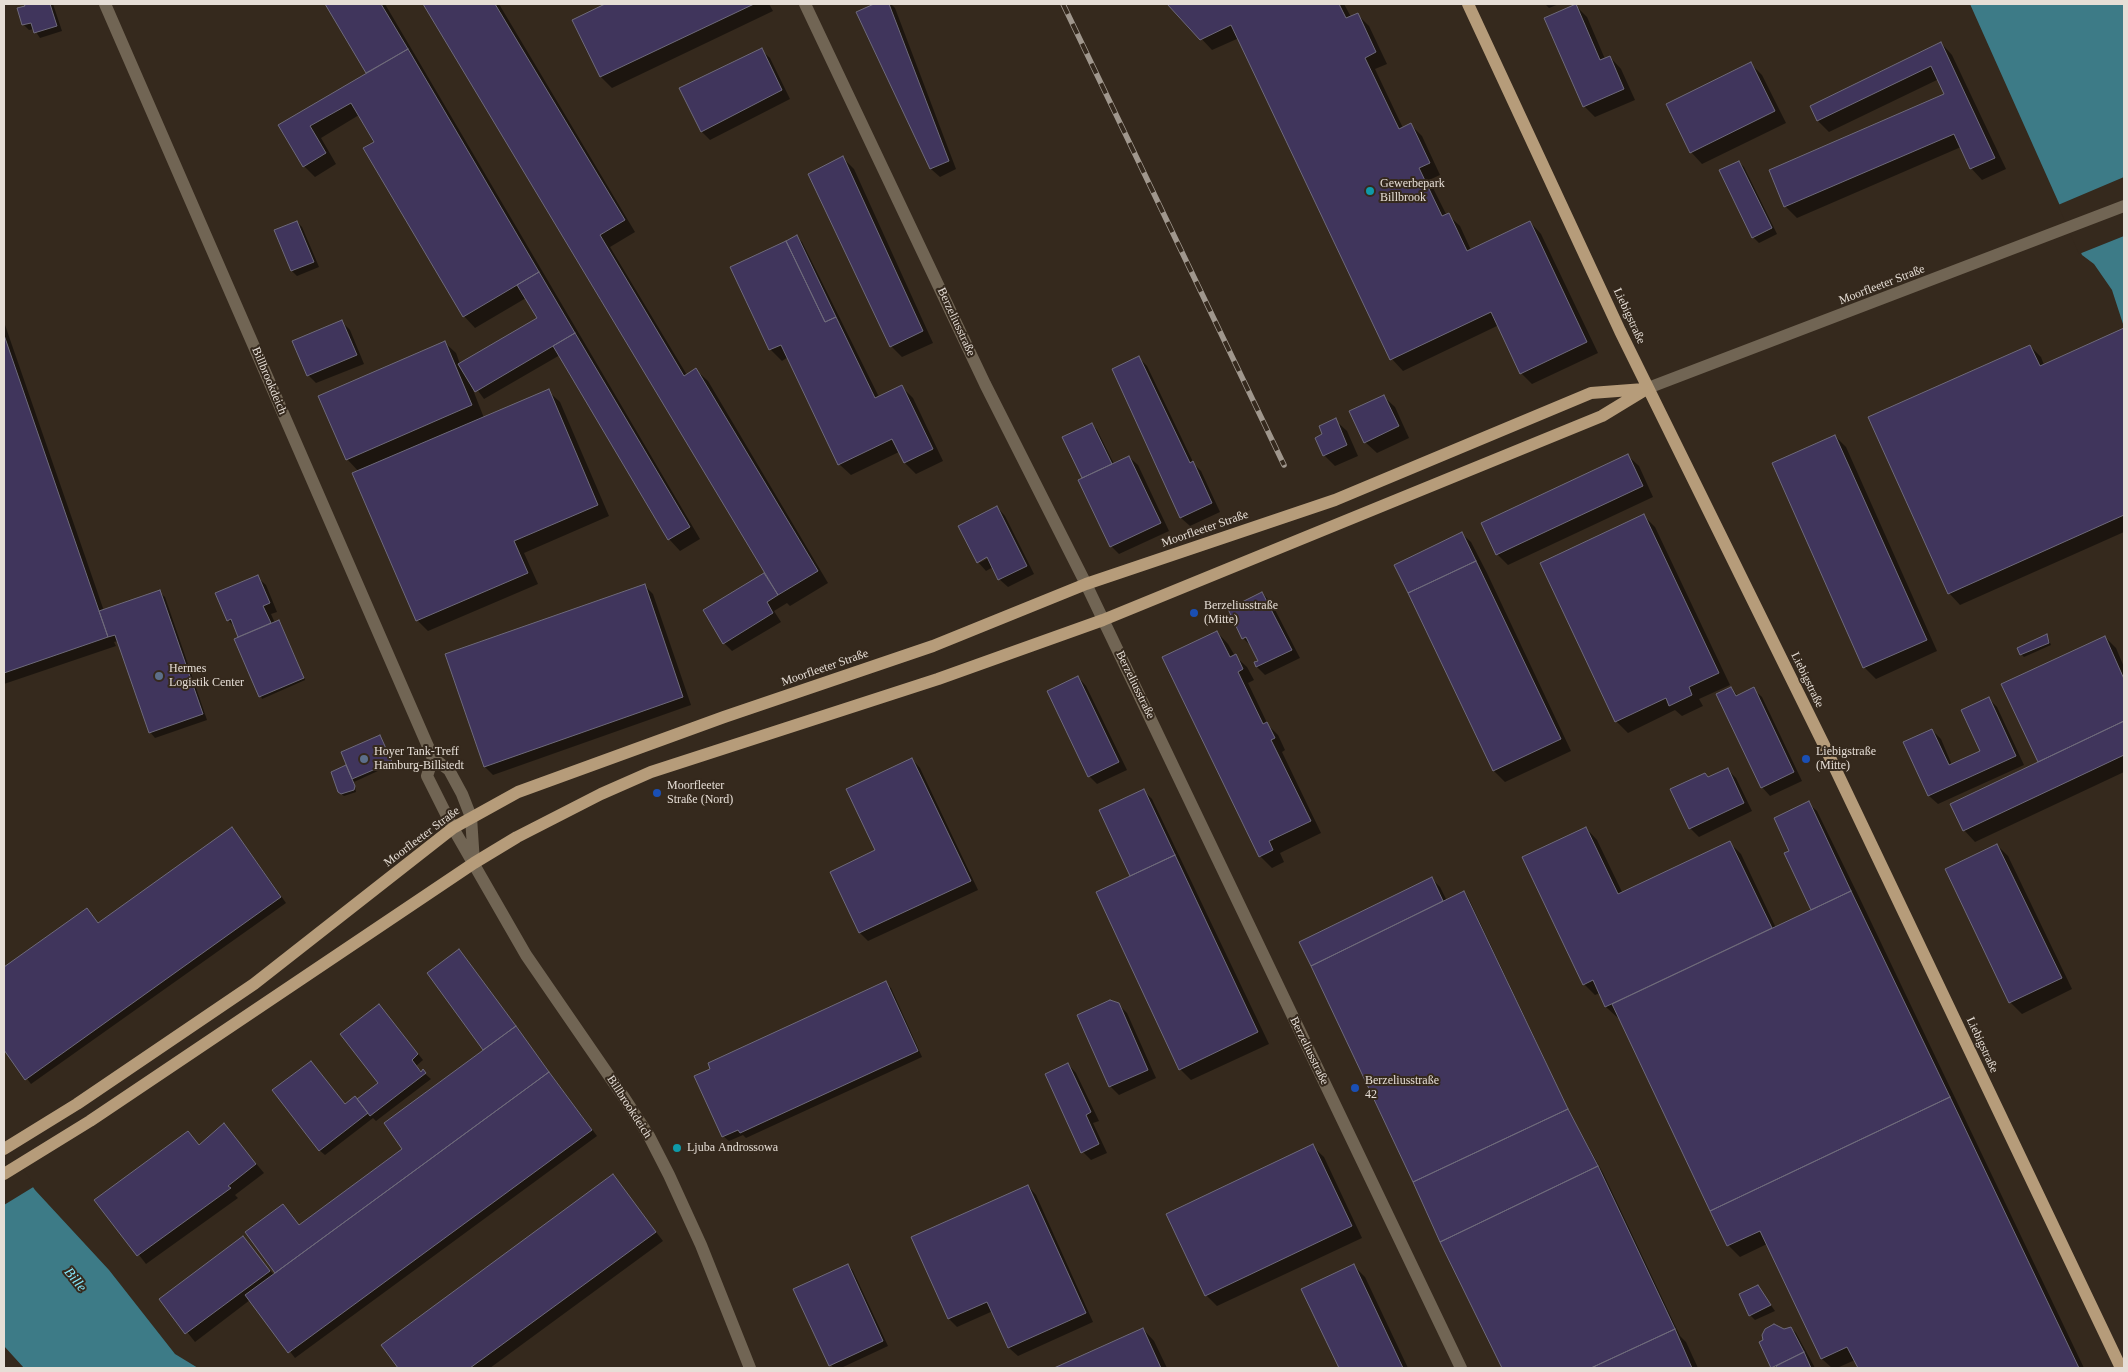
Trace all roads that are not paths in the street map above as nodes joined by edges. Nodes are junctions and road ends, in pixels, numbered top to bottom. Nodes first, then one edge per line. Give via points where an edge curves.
1 (105, 4) edge
2 (805, 4) edge
3 (1468, 4) edge
4 (2124, 206) edge
5 (1648, 388) junction
6 (1086, 584) junction
7 (1103, 620) junction
8 (433, 758) junction
9 (471, 817) junction
10 (453, 828) junction
11 (474, 863) junction
12 (4, 1149) edge
13 (4, 1174) edge
14 (750, 1368) edge
15 (1461, 1368) edge
16 (2121, 1368) edge

1 - 8 street, Billbrookdeich
2 - 6 street, Berzeliusstraße via 985,384
3 - 5 main road, Liebigstraße
4 - 5 street, Moorfleeter Straße
5 - 6 main road, Moorfleeter Straße via 1591,393 1335,500
5 - 7 main road, Moorfleeter Straße via 1602,416
5 - 16 main road, Liebigstraße via 1823,743
6 - 7 street, Berzeliusstraße
6 - 9 main road, Moorfleeter Straße via 933,646 518,792
7 - 11 main road, Moorfleeter Straße via 938,679 651,772 517,837
7 - 15 street, Berzeliusstraße
8 - 9 street, Billbrookdeich via 449,770
8 - 10 street, Billbrookdeich via 428,776
9 - 10 main road, Moorfleeter Straße
9 - 11 street, Billbrookdeich
10 - 11 street, Billbrookdeich
10 - 12 main road, Moorfleeter Straße via 254,984 78,1104
11 - 13 main road, Moorfleeter Straße via 90,1121
11 - 14 street, Billbrookdeich via 526,955 649,1136 701,1245

